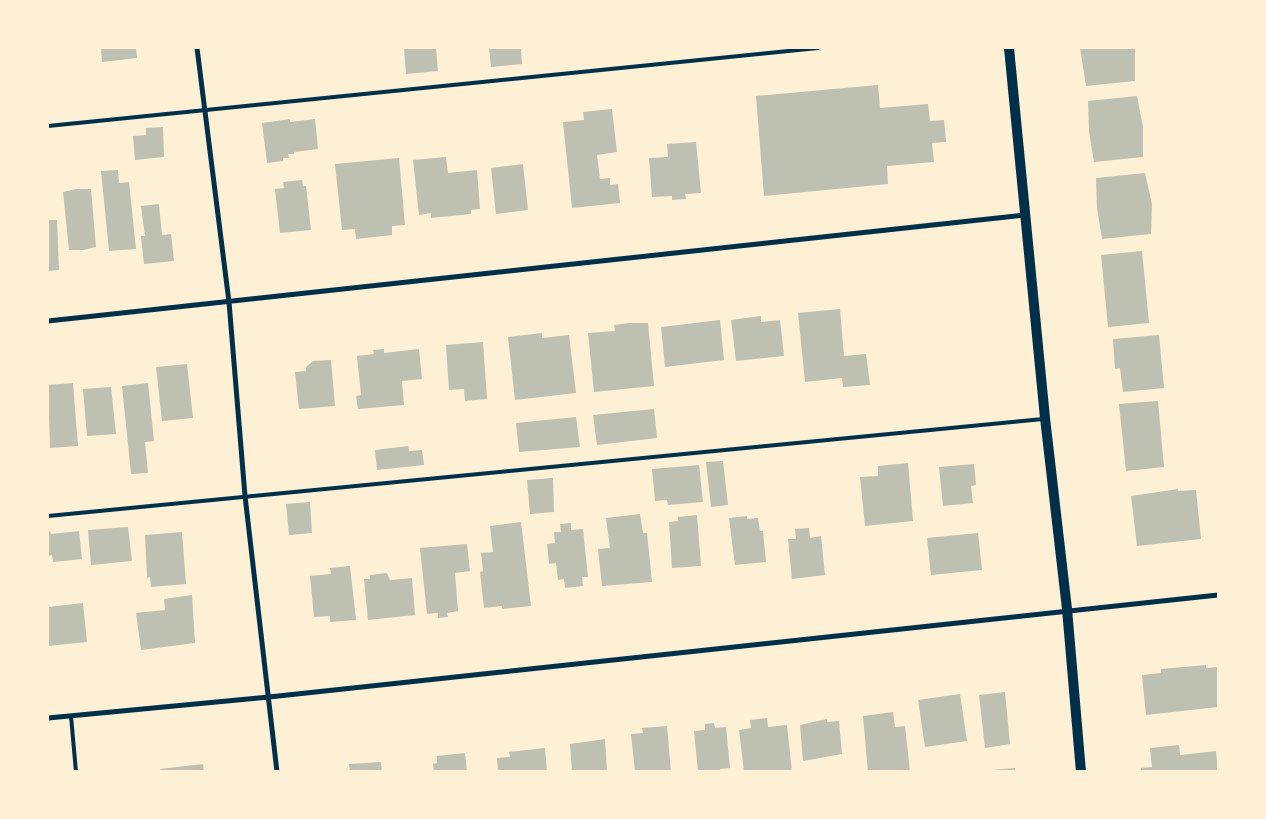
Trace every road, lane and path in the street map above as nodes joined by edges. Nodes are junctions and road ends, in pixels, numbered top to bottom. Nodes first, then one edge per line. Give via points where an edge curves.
1 (197, 48) edge
2 (818, 48) edge
3 (1009, 48) edge
4 (205, 110) junction
5 (48, 126) edge
6 (1025, 215) junction
7 (229, 302) junction
8 (48, 321) edge
9 (1045, 418) junction
10 (245, 496) junction
11 (48, 516) edge
12 (1218, 595) edge
13 (1067, 609) junction
14 (270, 697) junction
15 (71, 716) junction
16 (48, 718) edge
17 (76, 772) edge
18 (277, 772) edge
19 (1081, 772) edge

1 - 4 street
2 - 4 lane
3 - 6 main road
4 - 5 lane
4 - 7 street
6 - 7 street
6 - 9 main road
7 - 8 street
7 - 10 street
9 - 10 lane
9 - 13 main road
10 - 11 lane
10 - 14 street
12 - 13 street
13 - 14 street
13 - 19 main road
14 - 15 street
14 - 18 street
15 - 16 street
15 - 17 lane

